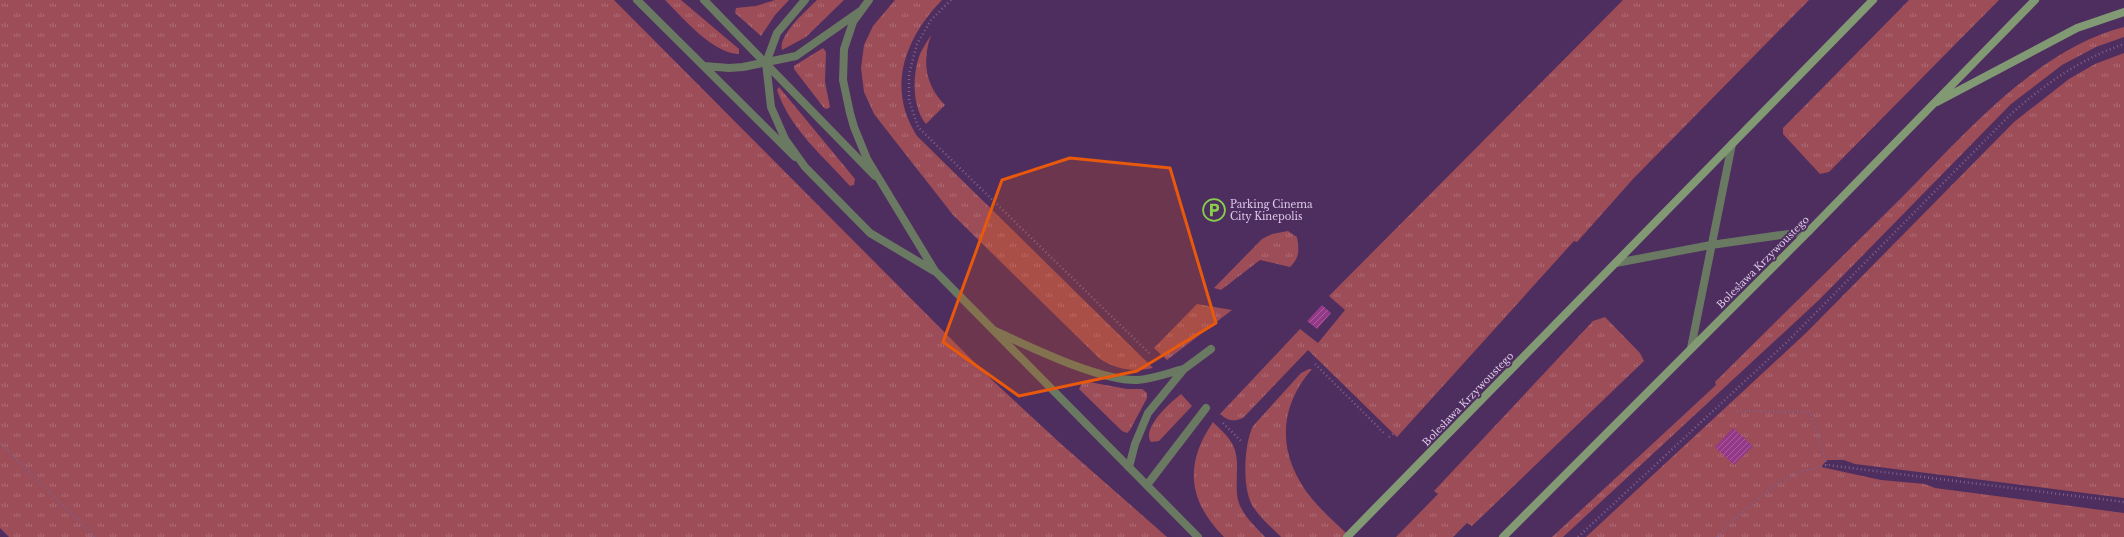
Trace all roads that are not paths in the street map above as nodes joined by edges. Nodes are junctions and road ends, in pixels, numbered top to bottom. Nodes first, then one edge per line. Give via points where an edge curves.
1 (637, 0) edge
2 (704, 0) edge
3 (805, 0) edge
4 (869, 0) edge
5 (1868, 0) edge
6 (1873, 0) edge
7 (2035, 0) edge
8 (859, 12) junction
9 (2124, 12) edge
10 (1856, 17) junction
11 (766, 63) junction
12 (704, 66) junction
13 (1930, 107) junction
14 (1732, 144) junction
15 (805, 167) junction
16 (880, 180) junction
17 (1809, 231) junction
18 (1711, 245) junction
19 (1616, 263) junction
20 (935, 271) junction
21 (994, 331) junction
22 (1691, 348) junction
23 (1211, 349) dead end
24 (1184, 369) junction
25 (1206, 408) road end
26 (1129, 467) junction
27 (1147, 485) junction
28 (1198, 537) edge
29 (1347, 537) edge
30 (1503, 537) edge

1 - 12 street
2 - 11 street
3 - 11 street via 777,33
4 - 8 street
5 - 10 main road
6 - 10 main road, Bolesława Krzywoustego
7 - 13 main road, Bolesława Krzywoustego
8 - 11 street via 796,56
8 - 16 street via 850,28 842,62 846,96 860,143
9 - 13 main road via 2077,28
10 - 14 main road, Bolesława Krzywoustego
11 - 12 street via 729,68
11 - 15 street via 768,90 776,121
11 - 16 street
12 - 15 street
13 - 17 main road, Bolesława Krzywoustego
14 - 18 street
14 - 19 main road, Bolesława Krzywoustego
15 - 20 street via 870,233
16 - 20 street
17 - 18 street
17 - 22 main road, Bolesława Krzywoustego
18 - 19 street
18 - 22 street
19 - 29 main road, Bolesława Krzywoustego
20 - 21 street
21 - 24 street via 1056,358 1113,377 1137,380
21 - 26 street
22 - 30 main road, Bolesława Krzywoustego
23 - 24 street
24 - 26 street via 1148,414 1135,444
25 - 27 street
26 - 27 street
27 - 28 street

